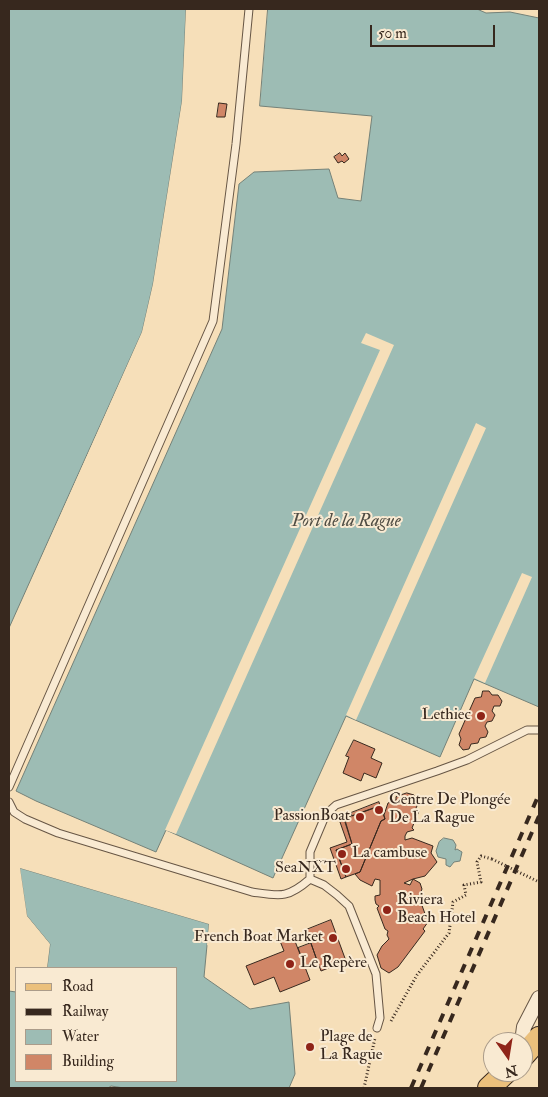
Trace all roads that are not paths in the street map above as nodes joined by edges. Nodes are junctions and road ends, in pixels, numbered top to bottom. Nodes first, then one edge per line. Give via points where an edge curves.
1 (249, 9) edge
2 (539, 730) edge
3 (9, 787) edge
4 (9, 802) edge
5 (310, 879) junction
6 (539, 998) edge
7 (377, 1028) road end
8 (525, 1032) edge

1 - 3 lane via 236,144 213,321
2 - 5 lane via 527,730 460,762 330,809 310,852
4 - 5 lane via 14,812 25,819 58,832 252,892 280,896 297,891
5 - 7 lane via 338,894 349,906 376,974 380,1018
6 - 8 street via 524,1027

